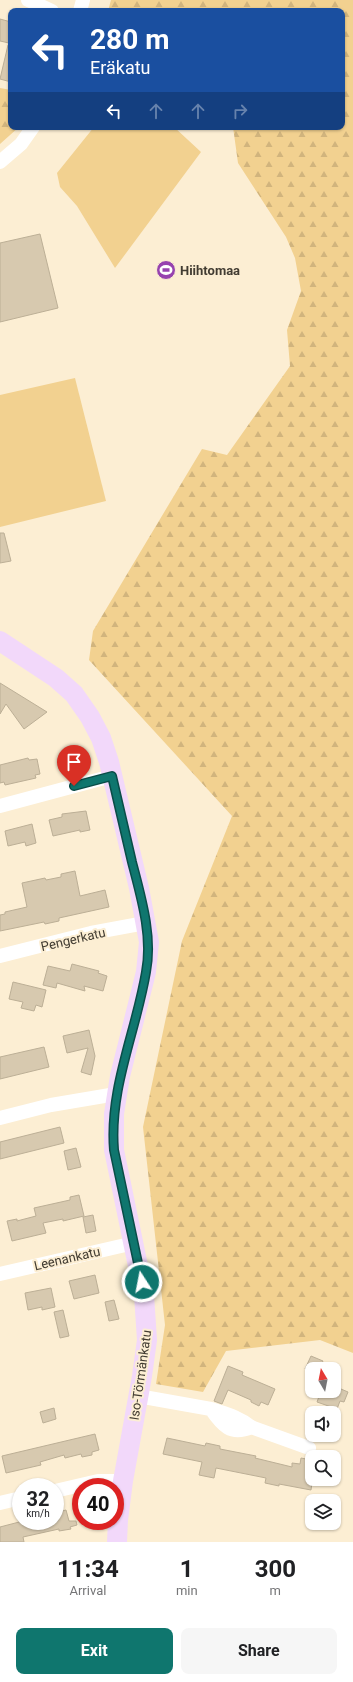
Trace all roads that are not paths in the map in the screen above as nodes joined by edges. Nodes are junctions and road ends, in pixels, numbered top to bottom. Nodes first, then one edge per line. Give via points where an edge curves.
1 (28, 0) edge
2 (45, 8) edge
3 (31, 130) edge
4 (0, 162) edge
5 (0, 641) edge
6 (112, 776) junction
7 (0, 806) edge
8 (145, 923) junction
9 (0, 956) edge
10 (116, 1094) junction
11 (0, 1118) edge
12 (134, 1243) junction
13 (0, 1274) edge
14 (138, 1396) junction
15 (309, 1448) dead end
16 (124, 1478) edge
17 (12, 1500) edge
18 (0, 1503) edge
19 (118, 1530) edge
20 (117, 1542) edge

1 - 2 street
3 - 4 street via 21,144
5 - 6 street, Iso-Törmänkatu via 56,678 74,694 101,738
6 - 7 street
6 - 8 street, Iso-Törmänkatu
8 - 9 street, Pengerkatu via 91,933
8 - 10 street, Iso-Törmänkatu via 149,942 146,972
10 - 11 street via 51,1105
10 - 12 street, Iso-Törmänkatu via 114,1150
12 - 13 street, Leenankatu
12 - 14 street, Iso-Törmänkatu via 146,1310 147,1340
14 - 15 street via 211,1409 222,1424 234,1431 251,1428
14 - 16 street, Iso-Törmänkatu
17 - 18 street
19 - 20 street, Iso-Törmänkatu

